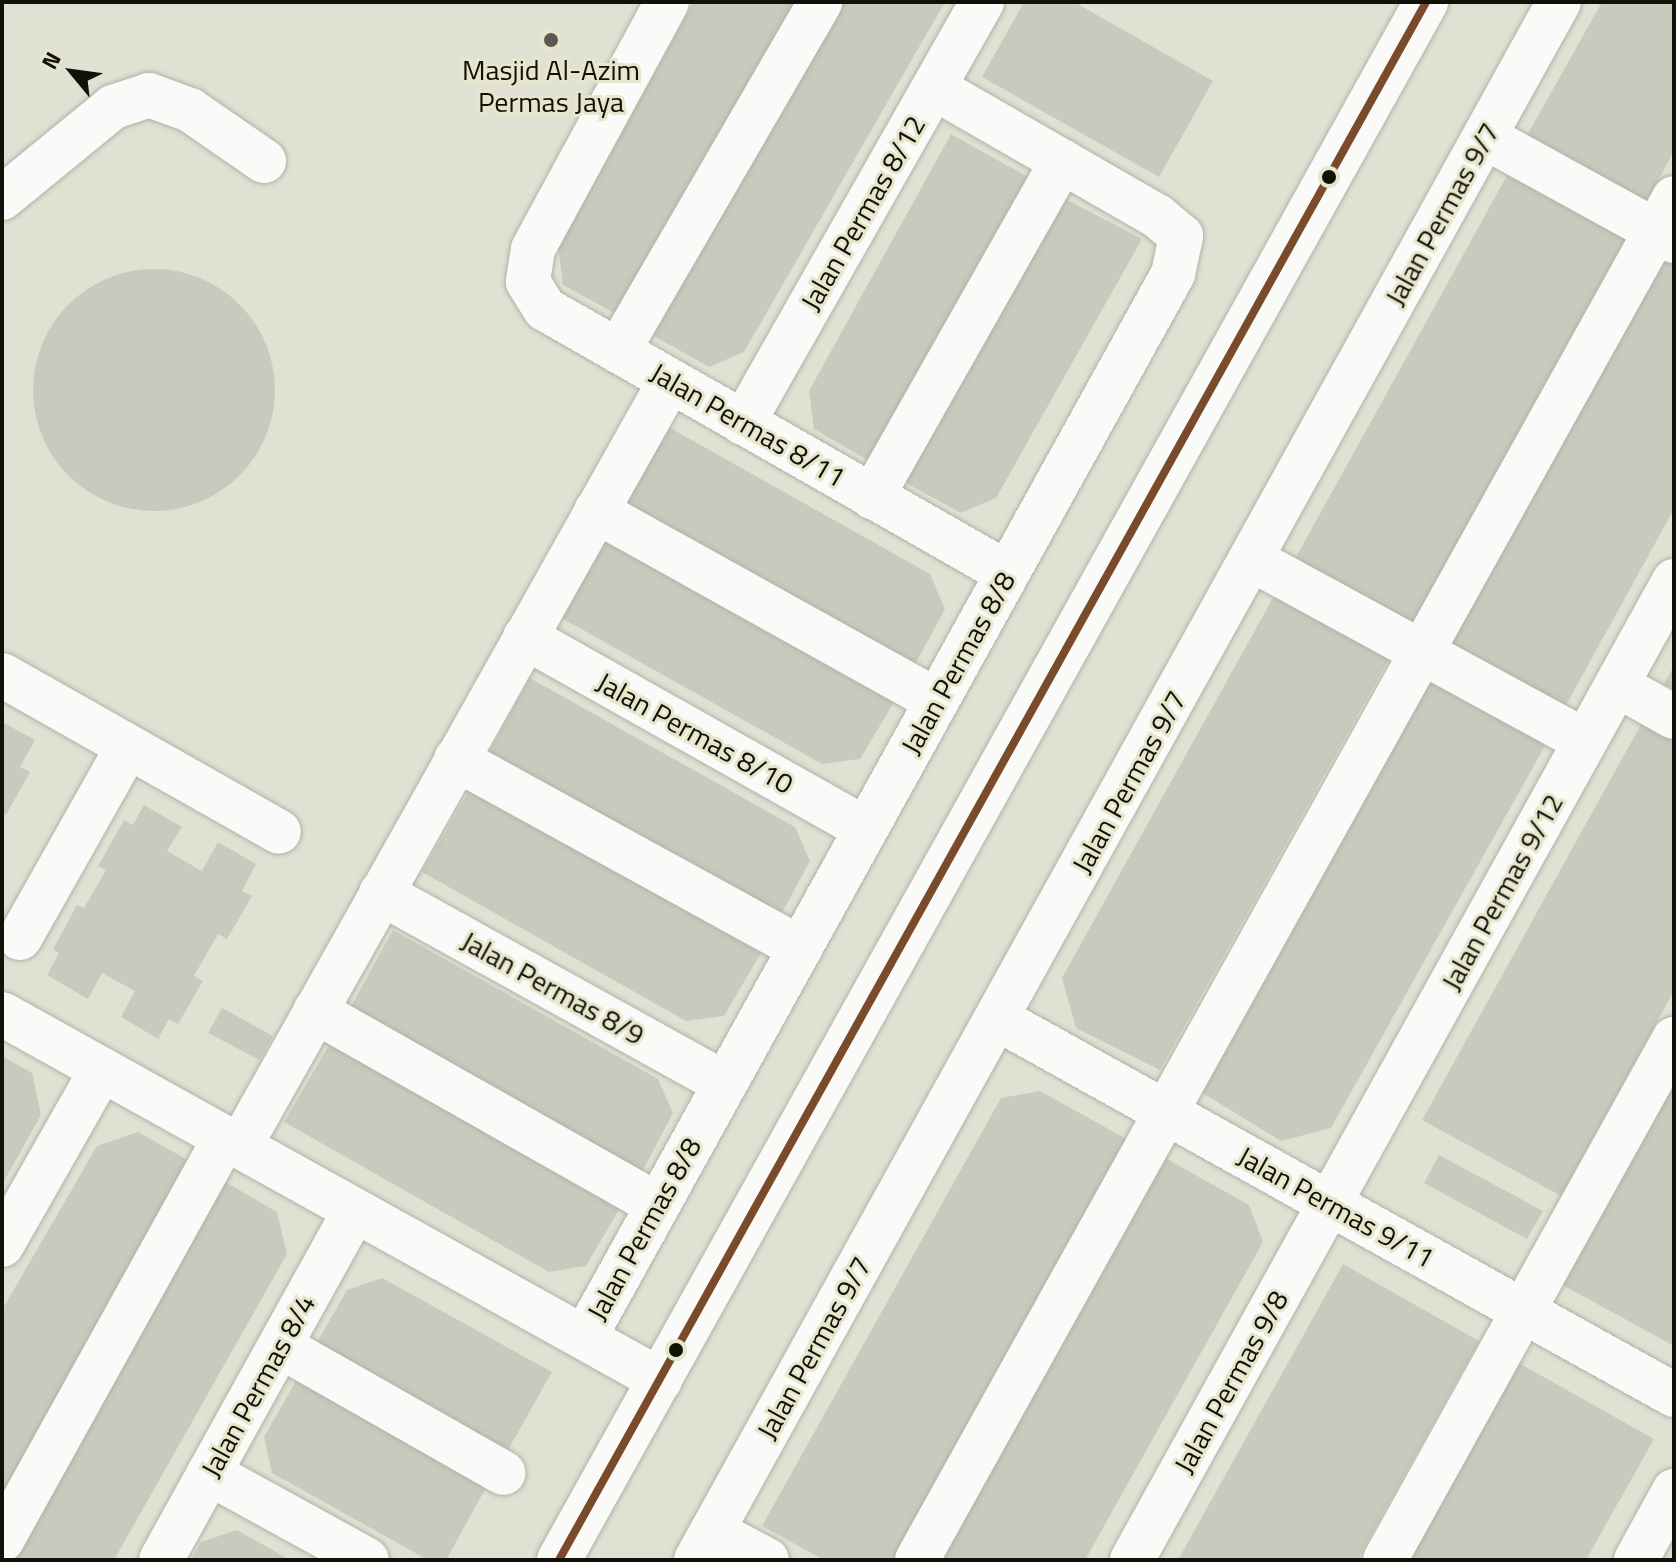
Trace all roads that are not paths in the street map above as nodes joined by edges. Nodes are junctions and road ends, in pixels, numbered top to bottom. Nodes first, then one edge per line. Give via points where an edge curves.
1 (667, 2) edge
2 (820, 2) edge
3 (982, 2) edge
4 (1426, 2) edge
5 (1559, 2) edge
6 (934, 88) junction
7 (1485, 137) junction
8 (264, 161) dead end
9 (1062, 161) junction
10 (2, 198) edge
11 (1668, 224) edge
12 (618, 351) junction
13 (670, 381) junction
14 (743, 423) junction
15 (872, 497) junction
16 (596, 511) junction
17 (1251, 559) junction
18 (1007, 573) junction
19 (1674, 581) edge
20 (525, 637) junction
21 (1422, 652) junction
22 (2, 675) edge
23 (1617, 685) junction
24 (937, 701) junction
25 (1674, 717) edge
26 (1585, 741) junction
27 (128, 746) junction
28 (456, 759) junction
29 (866, 829) junction
30 (279, 832) dead end
31 (381, 893) junction
32 (20, 938) dead end
33 (800, 948) junction
34 (315, 1011) junction
35 (2, 1014) edge
36 (998, 1019) junction
37 (1674, 1039) edge
38 (102, 1069) junction
39 (725, 1084) junction
40 (1166, 1112) junction
41 (232, 1142) junction
42 (1330, 1204) junction
43 (658, 1205) junction
44 (354, 1212) junction
45 (2, 1245) edge
46 (1523, 1311) junction
47 (585, 1337) junction
48 (280, 1346) junction
49 (660, 1380) junction
50 (1674, 1395) edge
51 (209, 1473) junction
52 (504, 1473) dead end
53 (1674, 1491) edge
54 (2, 1540) edge
55 (704, 1546) edge
56 (161, 1560) edge
57 (367, 1560) edge
58 (559, 1560) edge
59 (767, 1560) edge
60 (917, 1560) edge
61 (1132, 1560) edge
62 (1385, 1560) edge
63 (1636, 1560) edge

1 - 12 street, Jalan Permas 8/11 via 533,249 528,282 545,309
2 - 12 street
3 - 6 street, Jalan Permas 8/12
4 - 49 street
5 - 7 street, Jalan Permas 9/7
6 - 9 street, Jalan Permas 8/8
6 - 14 street, Jalan Permas 8/12
7 - 11 street
7 - 17 street, Jalan Permas 9/7
8 - 10 street via 190,110 149,95 113,107
9 - 15 street
9 - 18 street, Jalan Permas 8/8 via 1157,216 1181,236 1173,274
11 - 21 street
12 - 13 street, Jalan Permas 8/11
13 - 14 street, Jalan Permas 8/11
13 - 16 street
14 - 15 street, Jalan Permas 8/11
15 - 18 street, Jalan Permas 8/11
16 - 20 street
16 - 24 street
17 - 21 street
17 - 36 street, Jalan Permas 9/7
18 - 24 street, Jalan Permas 8/8
19 - 23 street, Jalan Permas 9/12
20 - 28 street
20 - 29 street, Jalan Permas 8/10
21 - 26 street
21 - 40 street
22 - 27 street
23 - 25 street
23 - 26 street, Jalan Permas 9/12
24 - 29 street, Jalan Permas 8/8
26 - 42 street, Jalan Permas 9/12
27 - 30 street
27 - 32 street
28 - 31 street
28 - 33 street
29 - 33 street, Jalan Permas 8/8
31 - 34 street
31 - 39 street, Jalan Permas 8/9
33 - 39 street, Jalan Permas 8/8
34 - 41 street
34 - 43 street
35 - 38 street
36 - 40 street, Jalan Permas 9/11
36 - 55 street, Jalan Permas 9/7
37 - 46 street
38 - 41 street
38 - 45 street
39 - 43 street, Jalan Permas 8/8
40 - 42 street, Jalan Permas 9/11
40 - 60 street
41 - 44 street
41 - 54 street
42 - 46 street, Jalan Permas 9/11
42 - 61 street, Jalan Permas 9/8
43 - 47 street, Jalan Permas 8/8
44 - 47 street
44 - 48 street, Jalan Permas 8/4
46 - 50 street, Jalan Permas 9/11
46 - 62 street
47 - 49 street
48 - 51 street, Jalan Permas 8/4
48 - 52 street
49 - 58 street
51 - 56 street, Jalan Permas 8/4
51 - 57 street
53 - 63 street
55 - 59 street

